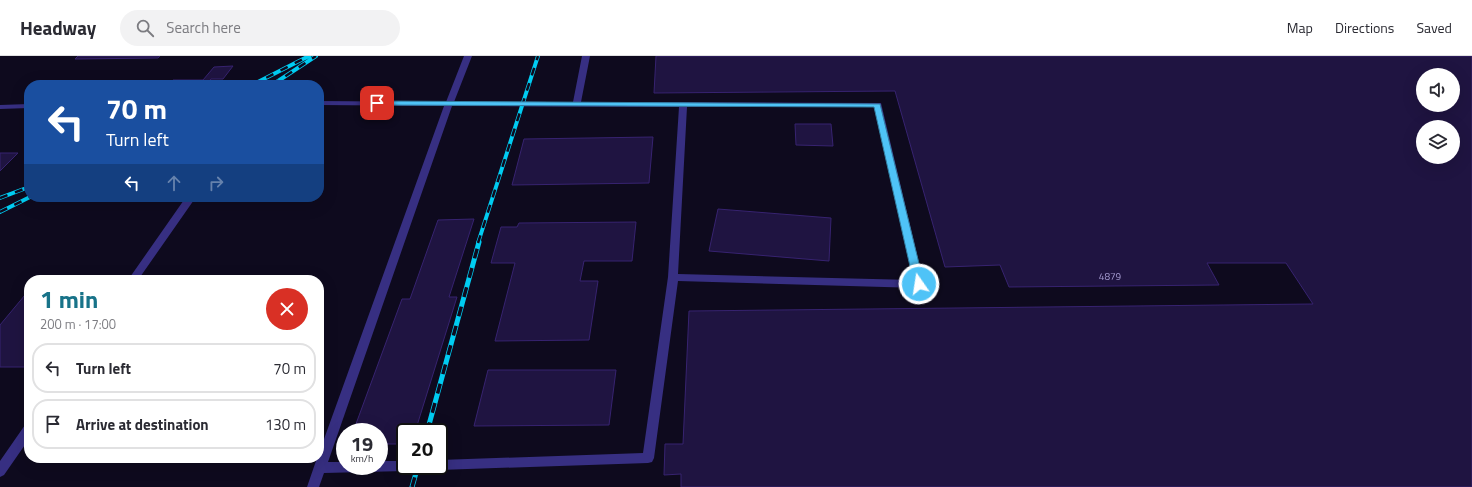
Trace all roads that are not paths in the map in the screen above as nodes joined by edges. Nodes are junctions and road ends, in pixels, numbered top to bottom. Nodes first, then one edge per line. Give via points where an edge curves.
1 (468, 56) edge
2 (586, 56) edge
3 (324, 103) edge
4 (449, 104) junction
5 (577, 104) junction
6 (684, 104) junction
7 (24, 106) edge
8 (0, 107) edge
9 (188, 202) edge
10 (136, 275) edge
11 (673, 277) junction
12 (24, 436) edge
13 (324, 457) edge
14 (322, 463) edge
15 (448, 465) edge
16 (396, 466) edge
17 (320, 468) junction
18 (0, 471) edge
19 (313, 487) edge

1 - 4 lane
2 - 5 lane
3 - 4 lane
4 - 5 lane
4 - 13 lane
5 - 6 lane
6 - 11 lane
6 - 11 lane via 878,105 919,284
7 - 8 lane
9 - 10 lane
11 - 15 lane via 648,458
12 - 18 lane
14 - 17 lane
16 - 17 lane
17 - 19 lane

